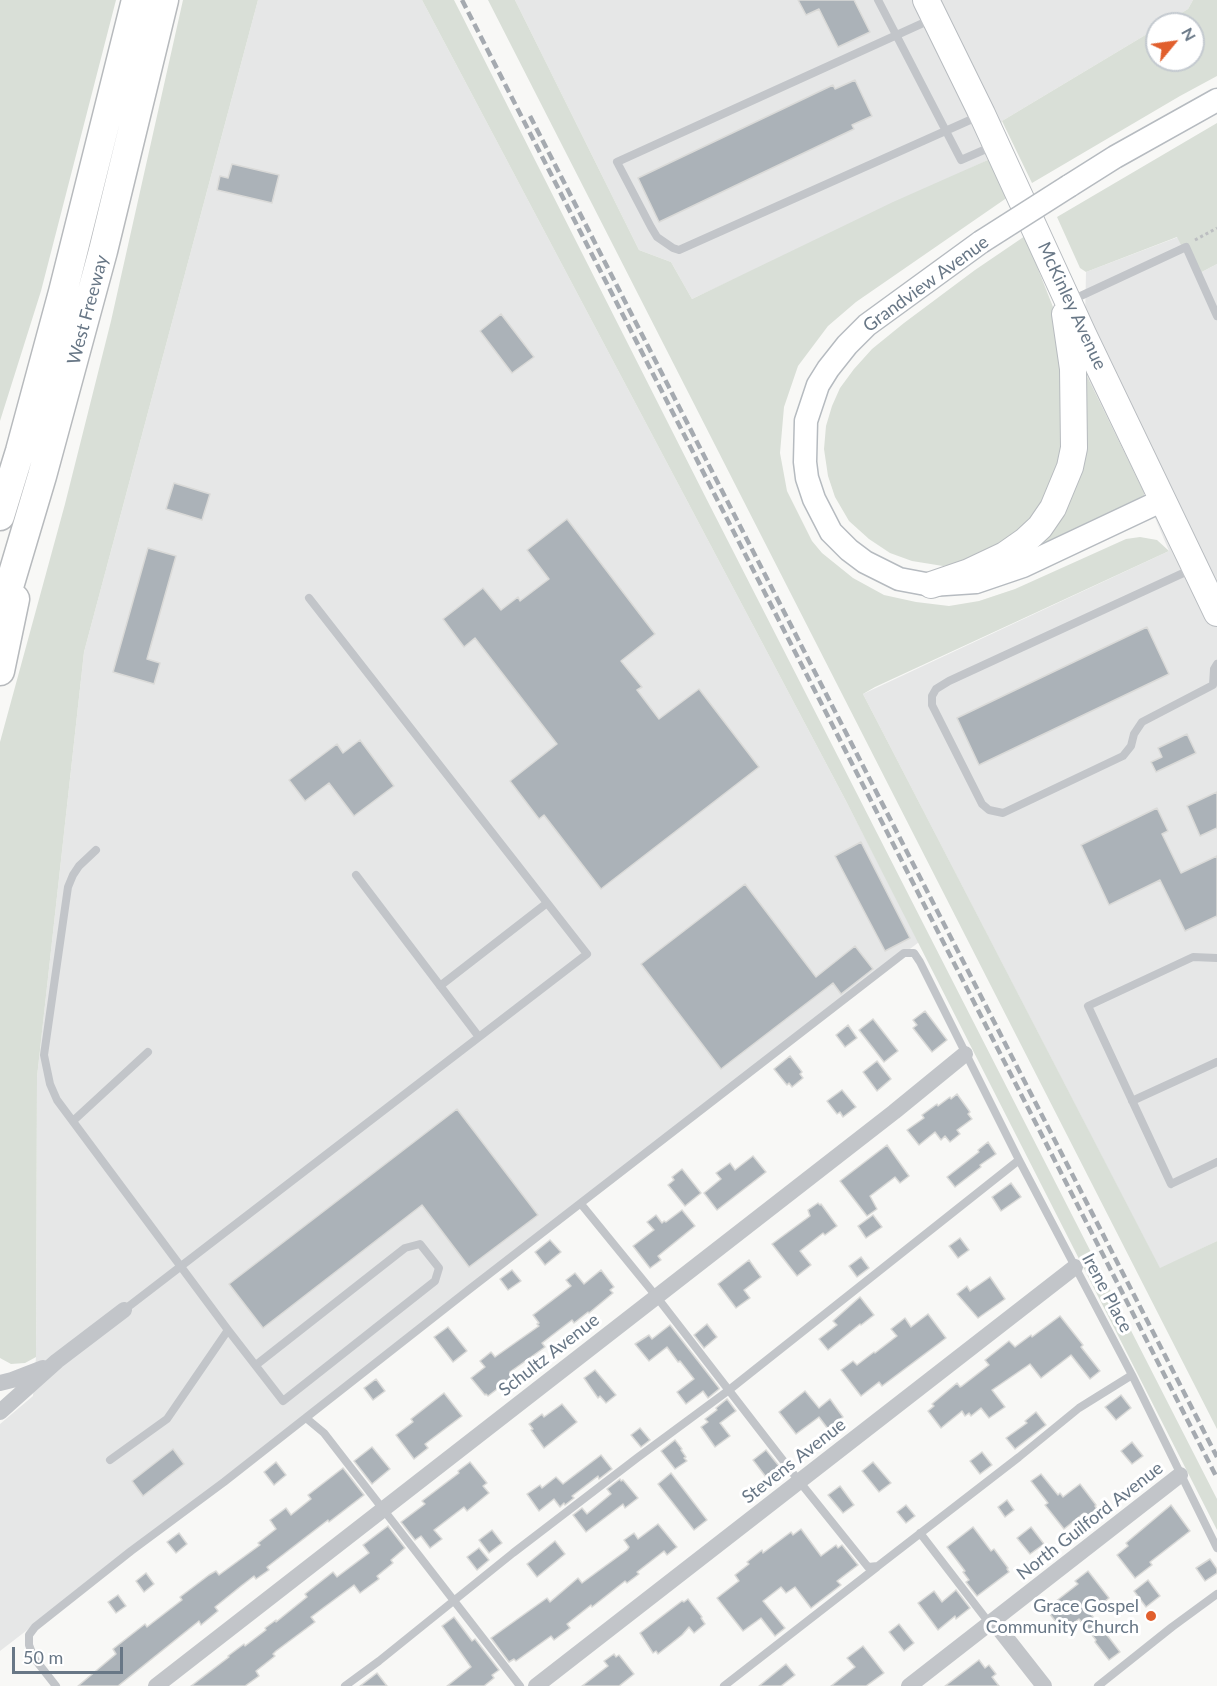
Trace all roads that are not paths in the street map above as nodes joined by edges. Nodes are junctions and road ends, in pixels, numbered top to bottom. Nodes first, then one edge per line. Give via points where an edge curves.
1 (136, 0) edge
2 (164, 0) edge
3 (878, 0) edge
4 (930, 9) edge
5 (896, 36) junction
6 (1217, 100) edge
7 (982, 114) junction
8 (946, 130) junction
9 (996, 144) junction
10 (1065, 293) junction
11 (1217, 316) edge
12 (33, 402) junction
13 (0, 465) edge
14 (42, 476) junction
15 (1163, 500) junction
16 (0, 516) edge
17 (1195, 568) junction
18 (931, 585) junction
19 (309, 598) dead end
20 (1217, 613) edge
21 (0, 617) edge
22 (1217, 664) edge
23 (0, 671) edge
24 (96, 850) dead end
25 (356, 875) dead end
26 (547, 903) junction
27 (1217, 958) edge
28 (440, 986) junction
29 (479, 1037) junction
30 (148, 1052) dead end
31 (965, 1054) junction
32 (1217, 1062) edge
33 (1132, 1101) junction
34 (73, 1120) junction
35 (1019, 1160) junction
36 (1217, 1162) edge
37 (581, 1204) junction
38 (181, 1266) junction
39 (1076, 1267) junction
40 (656, 1296) junction
41 (124, 1310) joint
42 (228, 1330) junction
43 (57, 1361) junction
44 (256, 1365) junction
45 (1132, 1375) junction
46 (0, 1383) edge
47 (729, 1390) junction
48 (0, 1412) edge
49 (306, 1418) junction
50 (110, 1460) dead end
51 (1180, 1475) junction
52 (799, 1481) junction
53 (383, 1509) junction
54 (920, 1533) junction
55 (1217, 1548) edge
56 (878, 1566) junction
57 (1217, 1594) edge
58 (454, 1600) junction
59 (992, 1622) junction
60 (56, 1686) edge
61 (156, 1686) edge
62 (345, 1686) edge
63 (520, 1686) edge
64 (536, 1686) edge
65 (724, 1686) edge
66 (909, 1686) edge
67 (1044, 1686) edge
68 (1098, 1686) edge

1 - 12 highway, West Freeway
2 - 14 highway, West Freeway via 103,251
3 - 5 lane
4 - 5 lane
4 - 7 main road, McKinley Avenue
5 - 8 lane
5 - 8 lane via 617,162 657,237 679,250
6 - 18 main road, Grandview Avenue, bridge via 1115,157 981,242 867,325 818,385 806,421 807,478 831,532 865,562 899,579
7 - 8 lane
7 - 9 main road, McKinley Avenue
8 - 9 lane via 961,160
9 - 10 main road, McKinley Avenue
10 - 11 lane via 1186,247
10 - 15 main road, McKinley Avenue
10 - 18 main road via 1073,369 1074,448 1053,508 1025,542 1005,555
12 - 13 highway
12 - 16 highway, West Freeway
14 - 21 highway, West Freeway
14 - 23 highway
15 - 17 main road, McKinley Avenue
15 - 18 main road, Grandview Avenue via 1000,575 976,582
17 - 20 main road, McKinley Avenue
17 - 22 lane via 949,681 936,689 932,705 982,804 1003,813 1123,756 1142,722 1214,685
19 - 26 lane
24 - 34 lane via 73,875 68,887 44,1054 57,1100
25 - 28 lane
26 - 28 lane
26 - 29 lane via 587,954
27 - 33 lane via 1193,957 1088,1006
28 - 29 lane
29 - 38 lane
30 - 34 lane
31 - 35 lane, Irene Place
31 - 37 lane, Irene Place via 920,962 914,953 904,953
31 - 40 street, Schultz Avenue
32 - 33 lane
33 - 36 lane via 1171,1184
34 - 38 lane
35 - 39 lane, Irene Place
35 - 47 lane
37 - 40 lane
37 - 49 lane
38 - 41 lane
38 - 42 lane
39 - 45 lane, Irene Place
39 - 52 street, Stevens Avenue
40 - 47 lane
40 - 53 street, Schultz Avenue
41 - 43 street
42 - 44 lane
42 - 50 lane via 167,1419
43 - 46 street
43 - 48 street
44 - 44 lane via 405,1248 420,1244 440,1268 435,1281 283,1401
45 - 51 lane, Irene Place
45 - 54 lane via 1079,1408
47 - 52 lane
47 - 58 lane
49 - 53 lane via 324,1433
49 - 60 lane via 35,1627 29,1635 29,1645
51 - 55 lane, Irene Place
51 - 59 street, North Guilford Avenue
52 - 56 lane via 868,1567
52 - 64 street, Stevens Avenue
53 - 58 lane
53 - 61 street, Schultz Avenue
54 - 56 lane
54 - 59 lane
56 - 65 lane
57 - 68 lane
58 - 62 lane
58 - 63 lane
59 - 66 street, North Guilford Avenue
59 - 67 street

